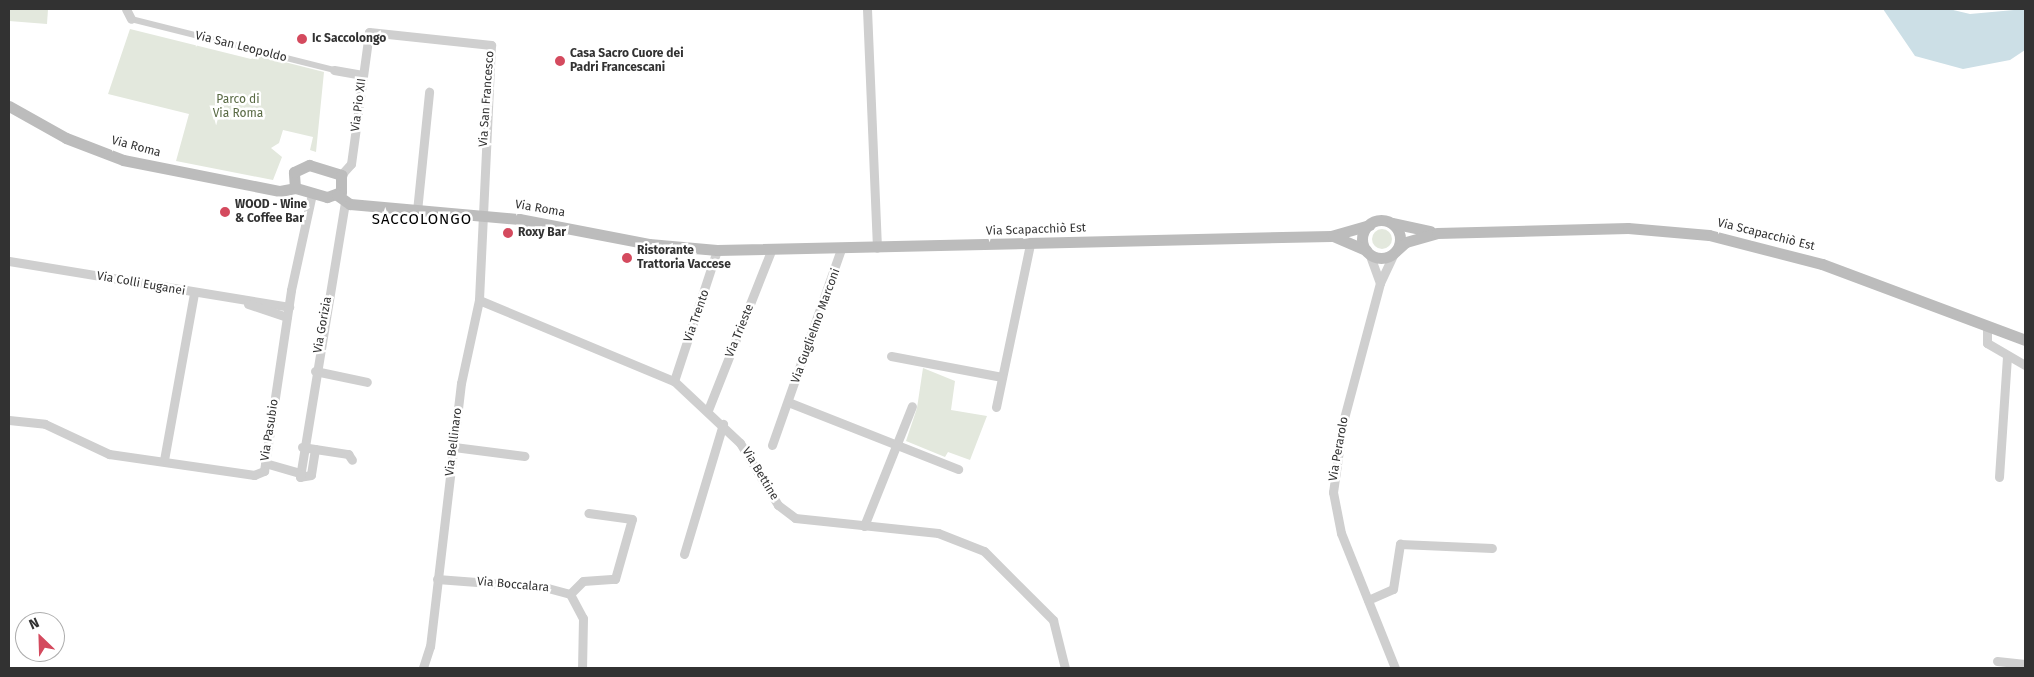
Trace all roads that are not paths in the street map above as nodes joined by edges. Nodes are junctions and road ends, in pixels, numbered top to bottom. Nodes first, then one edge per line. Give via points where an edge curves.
1 (126, 9) edge
2 (867, 9) edge
3 (131, 19) joint
4 (369, 32) joint
5 (334, 70) joint
6 (362, 75) junction
7 (429, 92) dead end
8 (9, 106) edge
9 (341, 175) junction
10 (295, 188) junction
11 (312, 197) junction
12 (341, 199) junction
13 (417, 211) junction
14 (481, 216) junction
15 (1390, 222) junction
16 (1369, 225) junction
17 (1437, 233) junction
18 (1331, 236) junction
19 (1030, 244) junction
20 (877, 248) junction
21 (841, 249) junction
22 (717, 250) junction
23 (741, 250) joint
24 (771, 251) junction
25 (1396, 251) junction
26 (1367, 252) junction
27 (9, 261) edge
28 (1380, 283) junction
29 (291, 290) junction
30 (194, 292) junction
31 (479, 300) junction
32 (246, 303) junction
33 (274, 304) junction
34 (289, 307) junction
35 (287, 318) junction
36 (1987, 326) junction
37 (2025, 340) edge
38 (891, 356) dead end
39 (2007, 356) junction
40 (2025, 365) edge
41 (315, 371) junction
42 (1002, 377) junction
43 (674, 381) junction
44 (367, 382) dead end
45 (788, 402) junction
46 (912, 406) dead end
47 (996, 408) dead end
48 (708, 410) junction
49 (9, 420) edge
50 (723, 424) junction
51 (897, 444) junction
52 (772, 445) dead end
53 (302, 447) junction
54 (454, 447) junction
55 (315, 449) junction
56 (524, 456) dead end
57 (164, 460) junction
58 (352, 460) dead end
59 (265, 463) junction
60 (958, 470) dead end
61 (297, 472) junction
62 (1999, 477) dead end
63 (588, 513) dead end
64 (864, 526) junction
65 (1492, 548) dead end
66 (684, 554) dead end
67 (437, 579) junction
68 (570, 594) junction
69 (1368, 600) junction
70 (1998, 661) dead end
71 (2025, 664) edge
72 (423, 668) edge
73 (582, 668) edge
74 (1065, 668) edge
75 (1395, 668) edge

1 - 3 street, Via San Leopoldo
2 - 20 street
3 - 5 street, Via San Leopoldo
4 - 6 street, Via Pio XII
4 - 14 street, Via San Francesco via 491,45
5 - 6 street, Via San Leopoldo
6 - 9 street, Via Pio XII via 351,164
7 - 13 street
8 - 10 main road, Via Roma via 66,138 124,160 280,191
9 - 10 main road via 301,166 293,176
9 - 12 main road
10 - 11 main road, Via Roma
11 - 12 main road, Via Roma
11 - 29 street
12 - 13 main road, Via Roma
12 - 41 street, Via Gorizia
13 - 14 main road, Via Roma
14 - 22 main road, Via Roma
14 - 31 street, Via Bellinaro
15 - 16 main road, Via Scapacchiò Est
15 - 17 main road, Via Scapacchiò Est
15 - 25 main road via 1400,234
16 - 18 main road, Via Scapacchiò Est
16 - 26 main road via 1363,240
17 - 25 main road, Via Scapacchiò Est via 1406,242
17 - 36 main road, Via Scapacchiò Est via 1628,228 1709,235 1804,258
18 - 19 main road, Via Scapacchiò Est
18 - 26 main road, Via Scapacchiò Est
19 - 20 main road, Via Scapacchiò Est
19 - 42 street
20 - 21 main road, Via Scapacchiò Est
21 - 24 main road, Via Scapacchiò Est
21 - 45 street, Via Guglielmo Marconi
22 - 23 main road, Via Roma
22 - 43 street, Via Trento
23 - 24 main road, Via Scapacchiò Est
24 - 48 street, Via Trieste
25 - 26 main road, Via Scapacchiò Est via 1379,258
25 - 28 street, Via Perarolo
26 - 28 street
27 - 30 street, Via Colli Euganei
28 - 69 street, Via Perarolo via 1343,422 1333,492 1340,534
29 - 33 street
29 - 34 street
30 - 32 street, Via Colli Euganei
30 - 57 street
31 - 43 street, Via Bettine
31 - 54 street, Via Bellinaro via 461,383
32 - 33 street, Via Colli Euganei
32 - 35 street
33 - 34 street, Via Colli Euganei
34 - 35 street
35 - 59 street, Via Pasubio
36 - 37 main road, Via Scapacchiò Est
36 - 39 street via 1988,343
38 - 42 street
39 - 40 street
39 - 62 street
41 - 44 street
41 - 53 street, Via Gorizia
42 - 47 street
43 - 48 street, Via Bettine
45 - 51 street
45 - 52 street, Via Guglielmo Marconi
46 - 51 street
48 - 50 street, Via Bettine
49 - 57 street, Via Pasubio via 45,424 109,454
50 - 64 street, Via Bettine via 788,514
50 - 66 street
51 - 60 street
51 - 64 street
53 - 55 street
53 - 61 street, Via Gorizia
54 - 56 street
54 - 67 street, Via Bellinaro
55 - 58 street via 348,454
55 - 61 street via 310,477 300,477
57 - 59 street, Via Pasubio via 254,475 264,472
59 - 61 street
63 - 68 street via 632,519 615,579 583,581
64 - 74 street, Via Bettine via 938,533 984,551 1053,620
65 - 69 street via 1400,544 1393,589
67 - 68 street, Via Boccalara via 544,586
67 - 72 street, Via Bellinaro
68 - 73 street via 583,618
69 - 75 street, Via Perarolo
70 - 71 street

